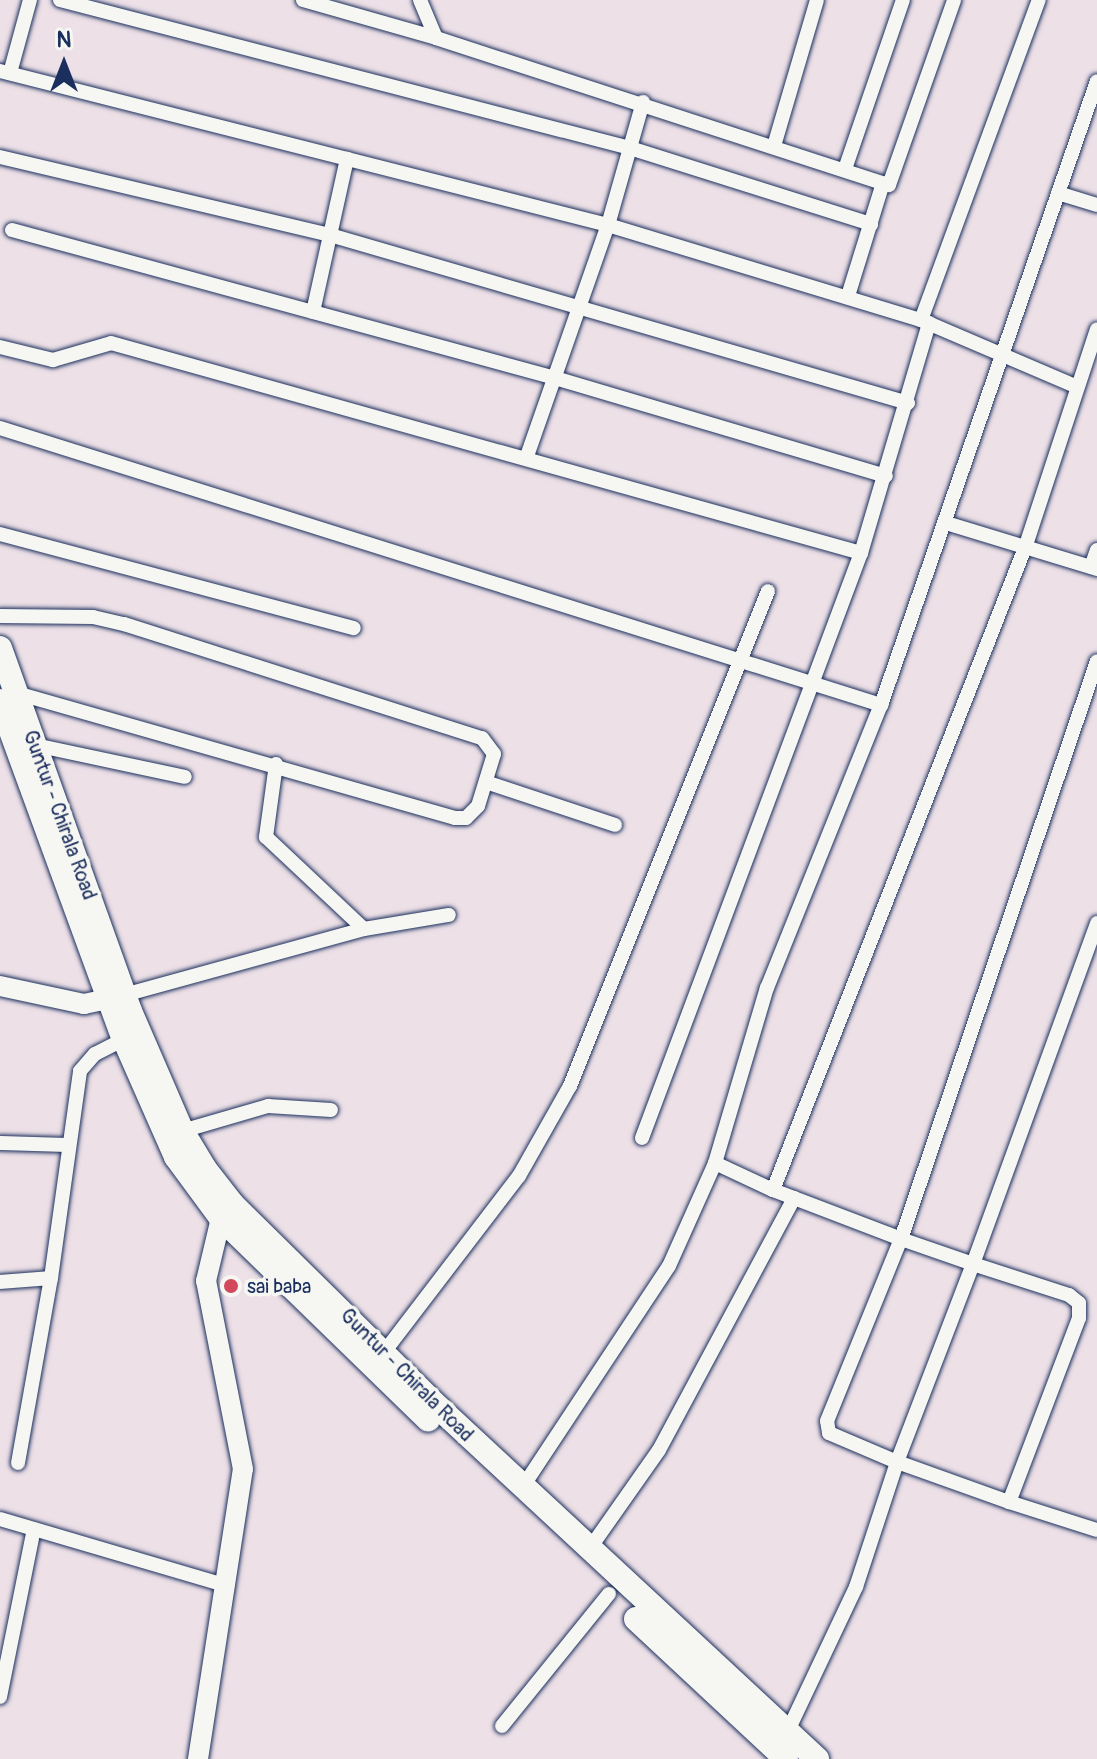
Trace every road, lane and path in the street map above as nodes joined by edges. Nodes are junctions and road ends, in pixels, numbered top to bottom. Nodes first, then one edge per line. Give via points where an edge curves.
1 (30, 0) edge
2 (60, 0) edge
3 (303, 0) edge
4 (420, 0) edge
5 (817, 0) edge
6 (903, 0) edge
7 (954, 0) edge
8 (1039, 0) edge
9 (436, 38) junction
10 (5, 72) edge
11 (1097, 81) edge
12 (643, 102) junction
13 (774, 146) junction
14 (630, 148) junction
15 (0, 157) edge
16 (347, 159) junction
17 (845, 169) junction
18 (883, 183) junction
19 (1058, 193) junction
20 (1097, 205) edge
21 (871, 224) junction
22 (608, 225) junction
23 (12, 230) dead end
24 (330, 235) junction
25 (848, 296) junction
26 (581, 307) junction
27 (313, 312) junction
28 (925, 322) junction
29 (1097, 329) edge
30 (0, 347) edge
31 (1004, 354) junction
32 (555, 378) junction
33 (1075, 386) junction
34 (908, 403) junction
35 (0, 428) edge
36 (527, 456) junction
37 (886, 476) junction
38 (946, 523) junction
39 (0, 534) edge
40 (1026, 545) junction
41 (1097, 550) edge
42 (861, 553) junction
43 (1094, 568) edge
44 (768, 591) dead end
45 (0, 616) edge
46 (354, 628) dead end
47 (0, 648) edge
48 (746, 659) junction
49 (1097, 661) edge
50 (816, 681) junction
51 (8, 697) edge
52 (881, 705) junction
53 (5, 729) edge
54 (35, 745) junction
55 (276, 764) junction
56 (185, 777) dead end
57 (486, 782) junction
58 (615, 825) dead end
59 (449, 915) dead end
60 (1097, 923) edge
61 (364, 929) junction
62 (0, 986) edge
63 (116, 997) junction
64 (124, 1039) junction
65 (331, 1110) dead end
66 (182, 1131) junction
67 (642, 1138) dead end
68 (0, 1143) edge
69 (68, 1145) junction
70 (715, 1163) junction
71 (773, 1190) junction
72 (794, 1198) junction
73 (227, 1211) junction
74 (901, 1239) junction
75 (973, 1264) junction
76 (51, 1278) junction
77 (0, 1282) edge
78 (385, 1351) junction
79 (897, 1462) junction
80 (18, 1463) dead end
81 (522, 1488) junction
82 (1009, 1502) junction
83 (0, 1519) edge
84 (34, 1529) junction
85 (1097, 1530) edge
86 (588, 1551) junction
87 (227, 1586) junction
88 (609, 1594) junction
89 (0, 1697) edge
90 (502, 1726) dead end
91 (786, 1747) edge
92 (198, 1759) edge
93 (817, 1759) edge

1 - 10 street
2 - 14 street
3 - 9 street
4 - 9 street
5 - 13 street
6 - 17 street
7 - 18 street via 889,185
8 - 28 street
9 - 12 street
10 - 16 street
11 - 19 street
12 - 13 street
12 - 14 street
13 - 17 street
14 - 21 street
14 - 22 street
15 - 24 street
16 - 22 street
16 - 24 street
17 - 18 street
18 - 21 street
19 - 20 street
19 - 31 street
21 - 25 street
22 - 25 street
22 - 26 street
23 - 27 street
24 - 26 street
24 - 27 street
25 - 28 street
26 - 32 street
26 - 34 street
27 - 32 street
28 - 31 street
28 - 34 street
29 - 33 street
30 - 36 street via 53,360 111,343
31 - 33 street
31 - 38 street
32 - 36 street
32 - 37 street
33 - 40 street
34 - 37 street
35 - 48 street
36 - 42 street
37 - 42 street
38 - 40 street
38 - 52 street
39 - 46 street
40 - 43 street
40 - 71 street
41 - 43 street
42 - 50 street
44 - 48 street
45 - 57 street via 93,617 124,624 482,738 494,747
47 - 51 main road, Guntur - Chirala Road
48 - 50 street
48 - 78 street via 546,1133
49 - 74 street
50 - 52 street
50 - 67 street
51 - 53 main road, Guntur - Chirala Road
51 - 54 main road, Guntur - Chirala Road
51 - 55 street
52 - 70 street via 767,988
53 - 63 main road, Guntur - Chirala Road
54 - 56 street
54 - 63 main road, Guntur - Chirala Road
55 - 57 street via 455,818 474,813
55 - 61 street via 266,837
57 - 58 street
59 - 61 street
60 - 75 street
61 - 63 street
62 - 63 street via 84,1004
63 - 64 main road, Guntur - Chirala Road
63 - 66 main road, Guntur - Chirala Road
64 - 69 street via 95,1054 80,1071
64 - 73 main road, Guntur - Chirala Road via 170,1146
65 - 66 street via 268,1106
66 - 73 main road, Guntur - Chirala Road
68 - 69 street
69 - 76 street
70 - 71 street
70 - 81 street via 669,1266
71 - 72 street
72 - 74 street
72 - 86 street via 659,1450
73 - 78 main road, Guntur - Chirala Road
73 - 87 street via 207,1261 243,1469
73 - 88 main road, Guntur - Chirala Road
74 - 75 street
74 - 79 street via 827,1421 829,1433
75 - 79 street
75 - 82 street via 1069,1295 1080,1311
76 - 77 street
76 - 80 street
78 - 81 main road, Guntur - Chirala Road
79 - 82 street
79 - 91 street via 856,1587
81 - 86 main road, Guntur - Chirala Road
82 - 85 street
83 - 84 street
84 - 87 street
84 - 89 street
86 - 91 main road, Guntur - Chirala Road
87 - 92 street
88 - 90 street
88 - 91 main road, Guntur - Chirala Road
91 - 93 main road, Guntur - Chirala Road

